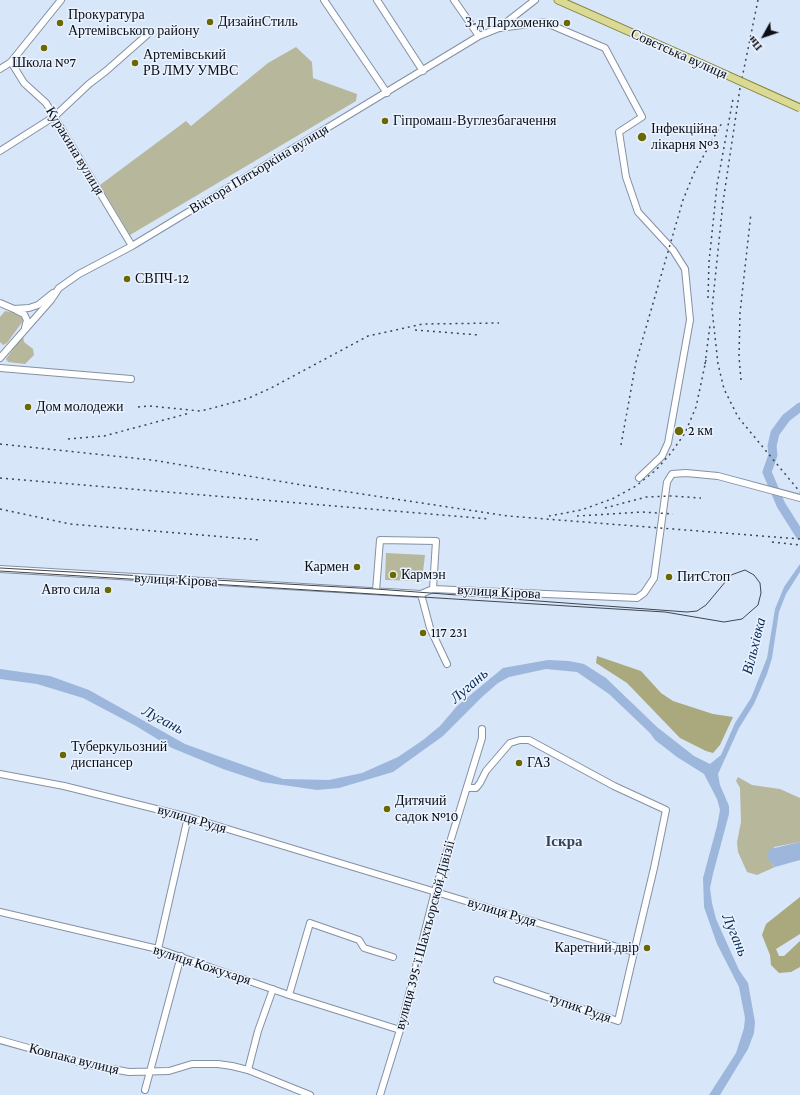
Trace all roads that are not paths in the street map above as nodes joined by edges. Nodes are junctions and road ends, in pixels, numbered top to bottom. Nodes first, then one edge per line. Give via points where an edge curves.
1 (61, 0) edge
2 (324, 0) edge
3 (377, 0) edge
4 (454, 0) edge
5 (535, 0) edge
6 (558, 0) edge
7 (499, 28) junction
8 (148, 34) dead end
9 (479, 36) junction
10 (10, 62) junction
11 (0, 70) edge
12 (423, 72) junction
13 (387, 93) junction
14 (800, 108) edge
15 (55, 116) junction
16 (0, 151) edge
17 (132, 246) junction
18 (59, 288) junction
19 (0, 303) edge
20 (14, 309) junction
21 (24, 330) junction
22 (0, 358) edge
23 (0, 368) edge
24 (131, 379) dead end
25 (639, 478) dead end
26 (800, 498) edge
27 (0, 569) edge
28 (433, 589) junction
29 (376, 591) junction
30 (421, 594) junction
31 (447, 664) dead end
32 (482, 729) dead end
33 (0, 774) edge
34 (467, 788) junction
35 (188, 817) junction
36 (435, 891) junction
37 (0, 912) edge
38 (158, 949) junction
39 (634, 952) junction
40 (181, 956) junction
41 (392, 957) dead end
42 (497, 980) dead end
43 (273, 989) junction
44 (290, 995) junction
45 (400, 1030) junction
46 (0, 1040) edge
47 (248, 1070) junction
48 (149, 1072) junction
49 (145, 1090) dead end
50 (298, 1093) edge
51 (310, 1095) edge
52 (380, 1095) edge

1 - 10 street
2 - 13 street
3 - 12 street
4 - 9 street
5 - 7 street, Віктора Пятьоркіна вулиця
6 - 14 main road, Совєтська вулиця, bridge
7 - 9 street, Віктора Пятьоркіна вулиця
7 - 25 street via 544,22 605,48 642,117 619,132 626,177 638,212 673,250 686,269 690,320 668,443 662,456
8 - 15 street
9 - 12 street, Віктора Пятьоркіна вулиця
10 - 11 street
10 - 15 street, Куракина вулиця via 24,83 46,103
12 - 13 street, Віктора Пятьоркіна вулиця
13 - 17 street, Віктора Пятьоркіна вулиця
15 - 16 street
15 - 17 street, Куракина вулиця
17 - 18 street, Віктора Пятьоркіна вулиця via 79,274
18 - 20 street via 38,305
18 - 21 street, Віктора Пятьоркіна вулиця
19 - 20 street
20 - 21 street via 24,314 27,320
21 - 22 street, Віктора Пятьоркіна вулиця
23 - 24 street
26 - 28 street, вулиця Кірова via 718,476 672,474 667,482 654,578 644,593 637,598
27 - 29 street, вулиця Кірова
28 - 29 street via 436,541 380,540
28 - 30 street, вулиця Кірова
29 - 30 street, вулиця Кірова
30 - 31 street via 430,628
32 - 34 street, вулиця 395-ї Шахтьорской Дівізіі via 482,738
33 - 35 street, вулиця Рудя via 64,786
34 - 36 street, вулиця 395-ї Шахтьорской Дівізіі
34 - 39 street via 476,788 486,771 510,744 529,740 614,786 666,810
35 - 36 street, вулиця Рудя
35 - 38 street
36 - 39 street, вулиця Рудя
36 - 45 street, вулиця 395-ї Шахтьорской Дівізіі
37 - 38 street, вулиця Кожухаря
38 - 40 street, вулиця Кожухаря
39 - 42 street, тупик Рудя via 618,1021
40 - 43 street, вулиця Кожухаря
40 - 48 street
41 - 44 street via 364,948 359,940 310,923
43 - 44 street, вулиця Кожухаря
43 - 47 street
44 - 45 street, вулиця Кожухаря
45 - 52 street, вулиця 395-ї Шахтьорской Дівізіі
46 - 48 street, Ковпака вулиця via 89,1065 129,1072
47 - 48 street, Ковпака вулиця via 218,1064 192,1064 169,1071
47 - 50 street, Ковпака вулиця
48 - 49 street
50 - 51 street, Ковпака вулиця

